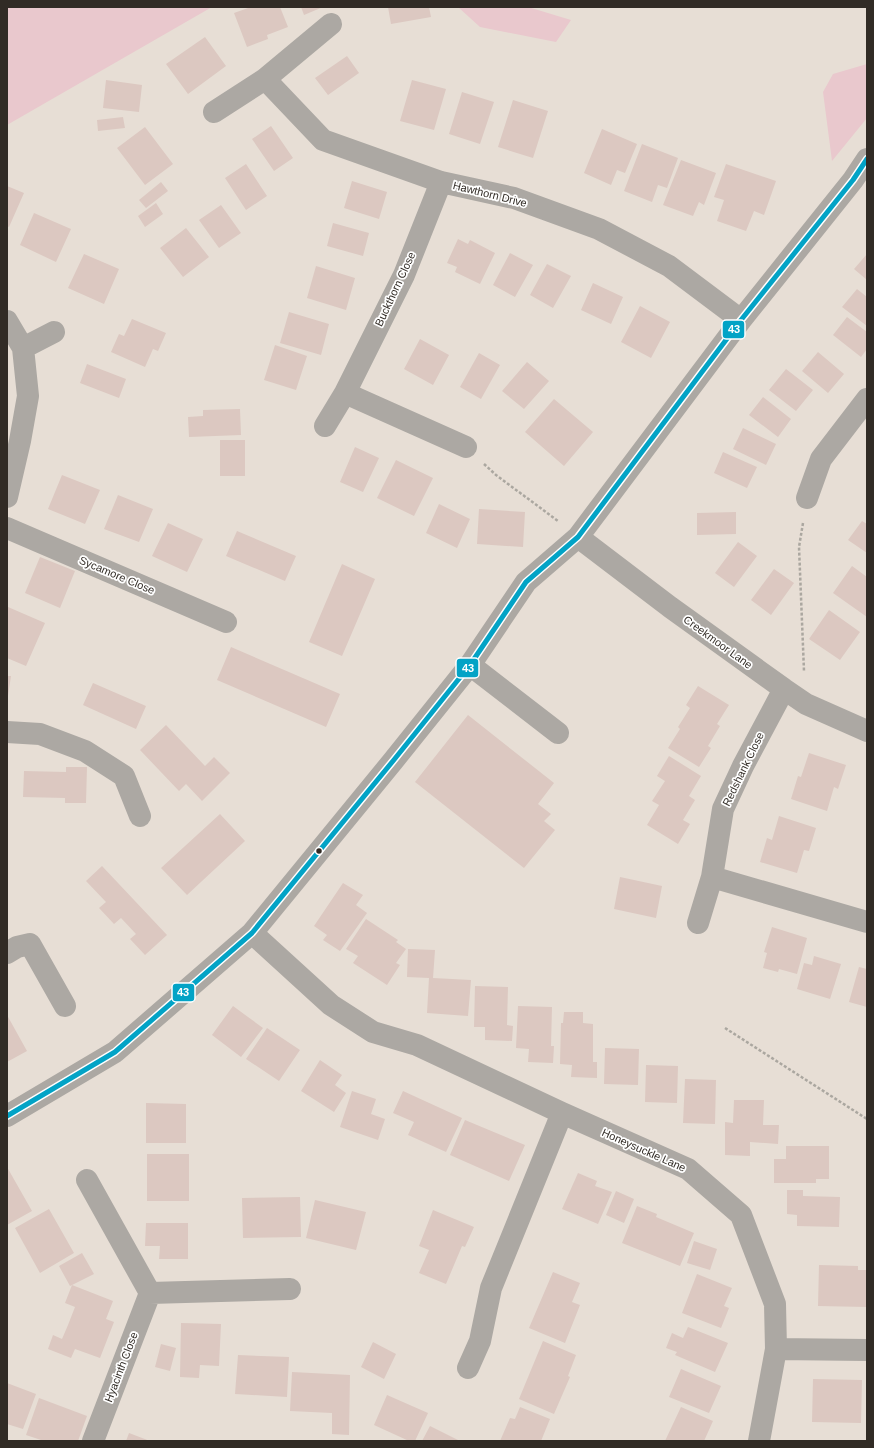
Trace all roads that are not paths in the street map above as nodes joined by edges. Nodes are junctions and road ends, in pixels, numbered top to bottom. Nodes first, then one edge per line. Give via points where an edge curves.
1 (331, 24) dead end
2 (265, 79) junction
3 (214, 112) dead end
4 (867, 159) edge
5 (441, 182) junction
6 (741, 320) junction
7 (7, 321) edge
8 (54, 332) dead end
9 (23, 348) junction
10 (344, 393) junction
11 (867, 399) edge
12 (325, 426) dead end
13 (466, 447) road end
14 (7, 496) edge
15 (807, 498) road end
16 (7, 528) edge
17 (578, 537) junction
18 (226, 622) dead end
19 (470, 665) junction
20 (784, 689) junction
21 (867, 731) edge
22 (7, 732) edge
23 (558, 732) dead end
24 (140, 816) dead end
25 (712, 877) junction
26 (698, 922) dead end
27 (867, 922) edge
28 (252, 933) junction
29 (7, 953) edge
30 (65, 1006) dead end
31 (562, 1114) junction
32 (7, 1116) edge
33 (87, 1180) dead end
34 (290, 1289) dead end
35 (150, 1293) junction
36 (776, 1349) junction
37 (867, 1350) edge
38 (468, 1368) dead end
39 (93, 1441) edge
40 (759, 1441) edge

1 - 2 street
2 - 3 street
2 - 5 street, Hawthorn Drive via 323,140
4 - 6 street
5 - 6 street, Hawthorn Drive via 514,198 599,228 669,266
5 - 10 street, Buckthorn Close via 404,275
6 - 17 street
7 - 9 street
8 - 9 street
9 - 14 street via 28,396
10 - 12 street, Buckthorn Close
10 - 13 street
11 - 15 street via 821,459
16 - 18 street, Sycamore Close
17 - 19 street via 526,582
17 - 20 street, Creekmoor Lane
19 - 23 street
19 - 28 street
20 - 21 street, Creekmoor Lane via 806,704
20 - 25 street, Redshank Close via 723,808
22 - 24 street via 40,734 85,751 124,776
25 - 26 street, Redshank Close
25 - 27 street
28 - 31 street, Honeysuckle Lane via 331,1005 374,1032 418,1045
28 - 32 street via 115,1052
29 - 30 street via 30,944
31 - 36 street, Honeysuckle Lane via 688,1169 741,1215 775,1304
31 - 38 street via 491,1288 480,1340
33 - 35 street
34 - 35 street
35 - 39 street, Hyacinth Close
36 - 37 street
36 - 40 street, Honeysuckle Lane

